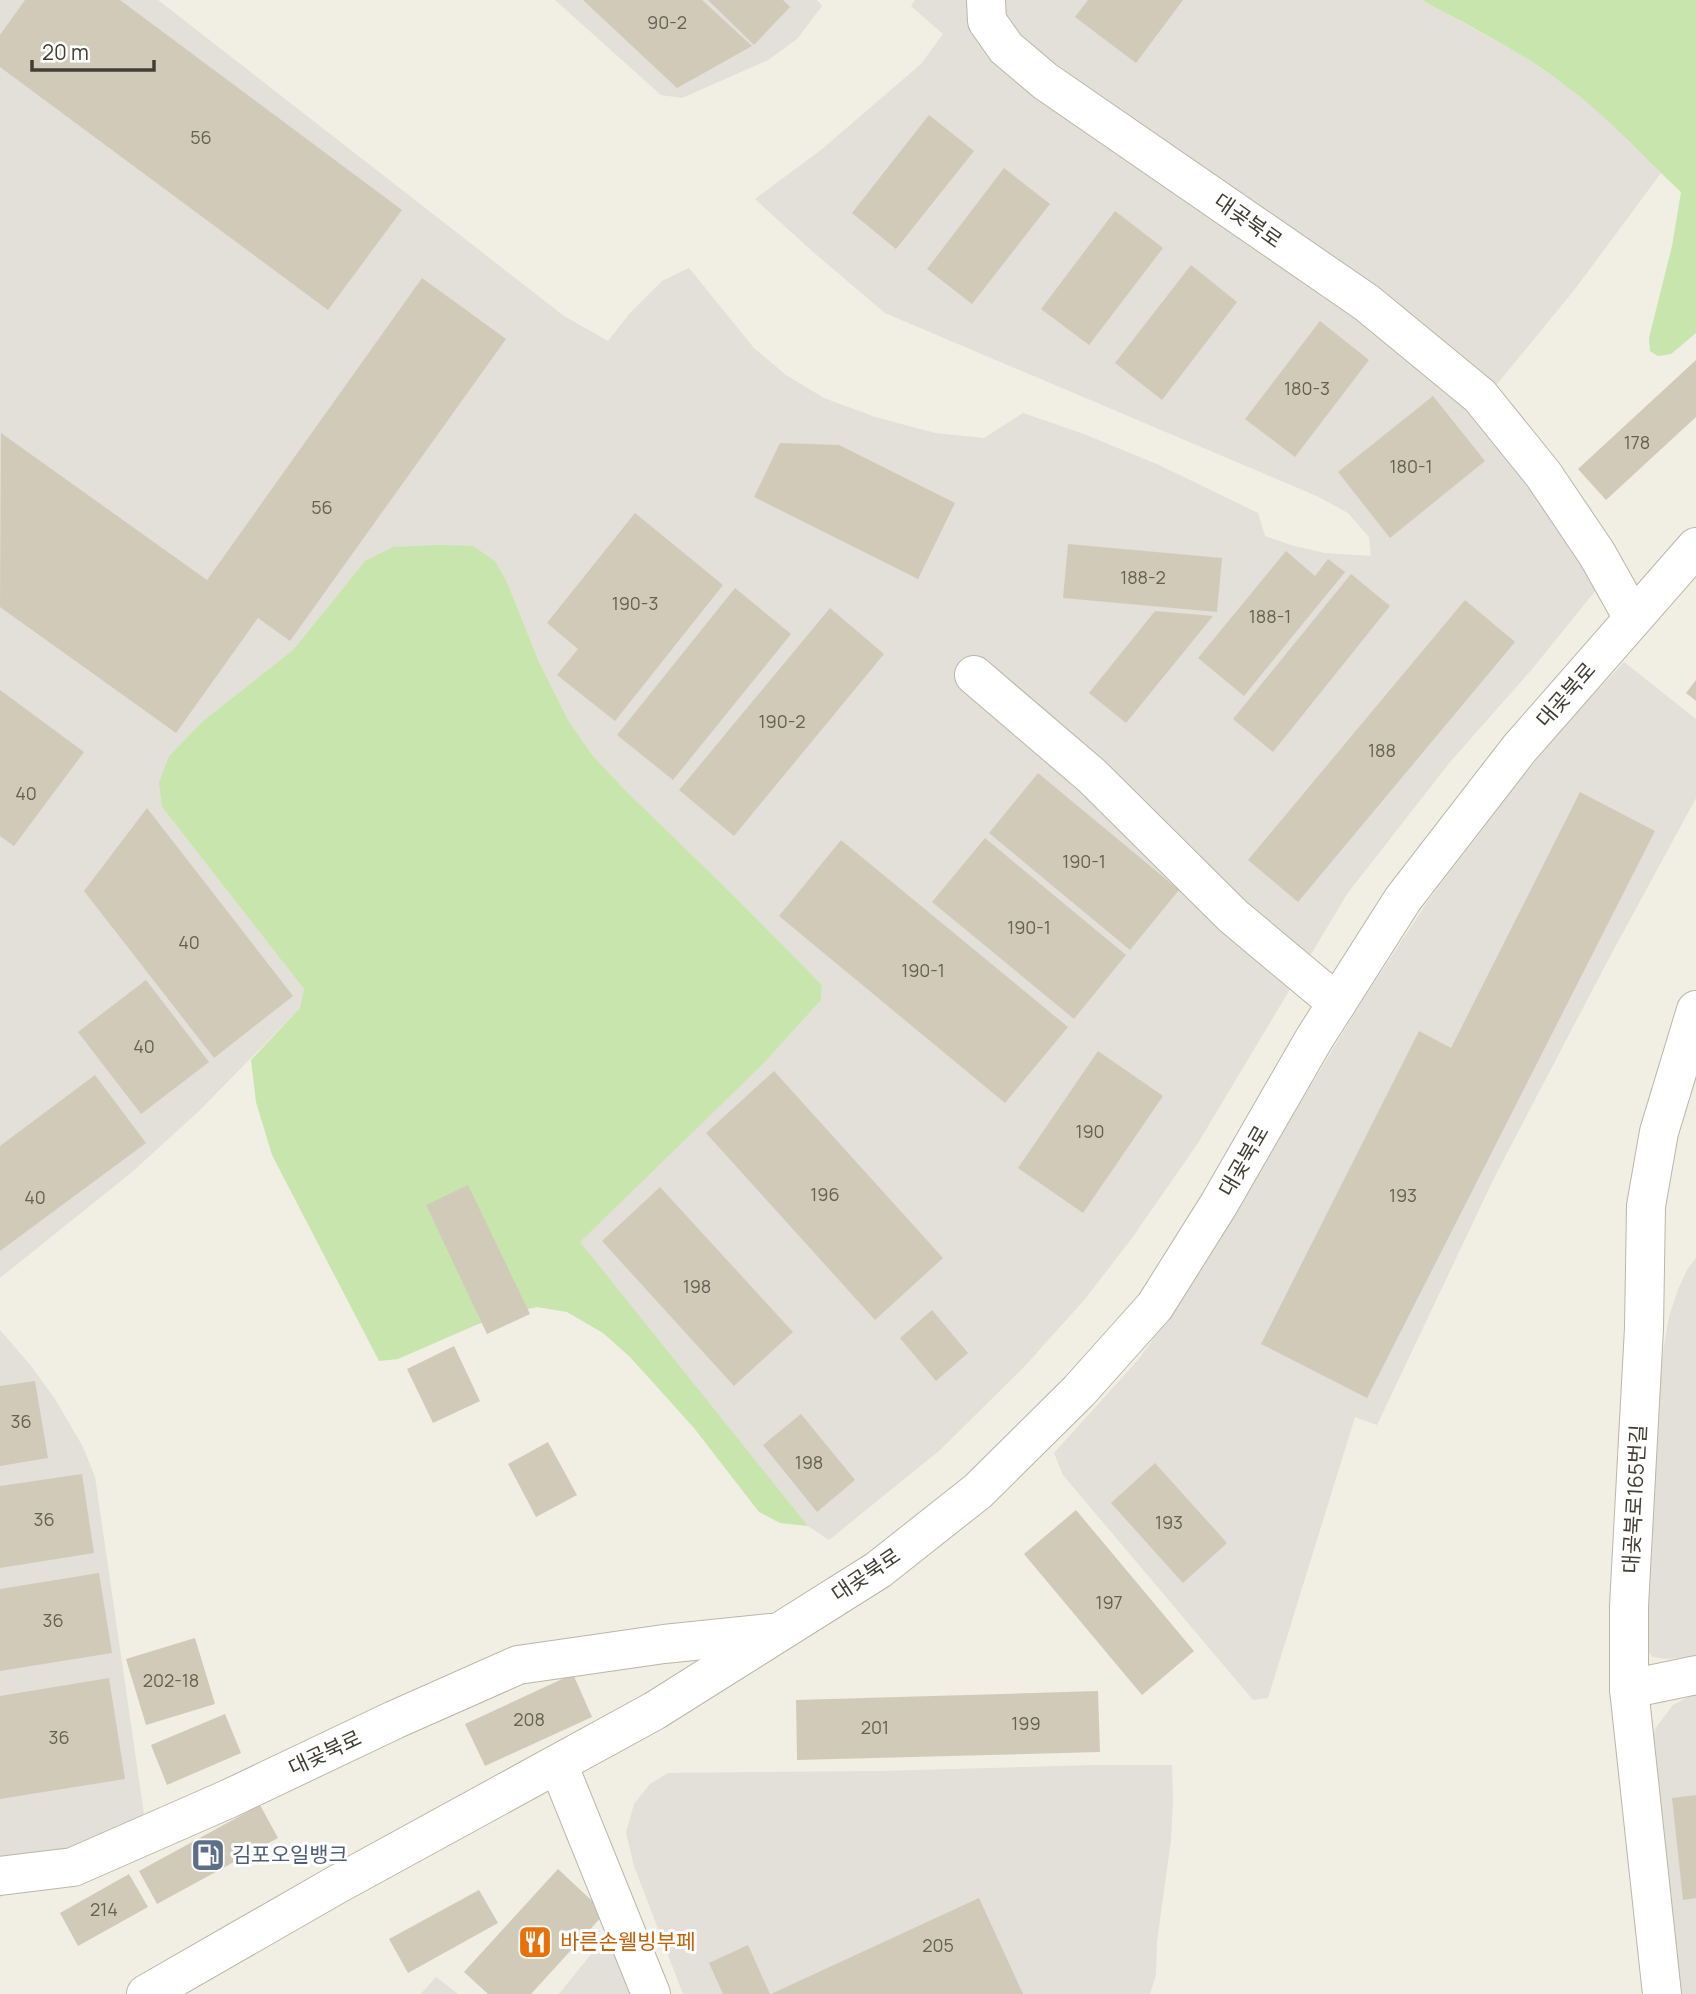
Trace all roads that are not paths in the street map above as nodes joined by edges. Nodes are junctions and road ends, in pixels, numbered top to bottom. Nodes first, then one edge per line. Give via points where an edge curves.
1 (986, 0) edge
2 (1696, 547) edge
3 (1633, 618) junction
4 (974, 675) dead end
5 (1337, 1003) junction
6 (1696, 1010) edge
7 (780, 1632) junction
8 (1696, 1675) edge
9 (1629, 1689) junction
10 (558, 1764) junction
11 (0, 1876) edge
12 (146, 1994) edge
13 (651, 1994) edge
14 (1662, 1994) edge

1 - 3 street, 대곶북로 via 987,21 1006,48 1045,81 1367,303 1480,396 1543,474
2 - 3 street, 대곶북로
3 - 5 street, 대곶북로 via 1519,749 1403,899
4 - 5 street via 1092,776 1233,916
5 - 7 street, 대곶북로 via 1156,1306 978,1492 878,1570
6 - 9 street, 대곶북로165번길 via 1659,1132 1646,1206
7 - 10 street, 대곶북로 via 654,1711
7 - 11 street, 대곶북로 via 518,1665 74,1867
8 - 9 street
9 - 14 street, 대곶북로165번길
10 - 12 street, 대곶북로
10 - 13 street

